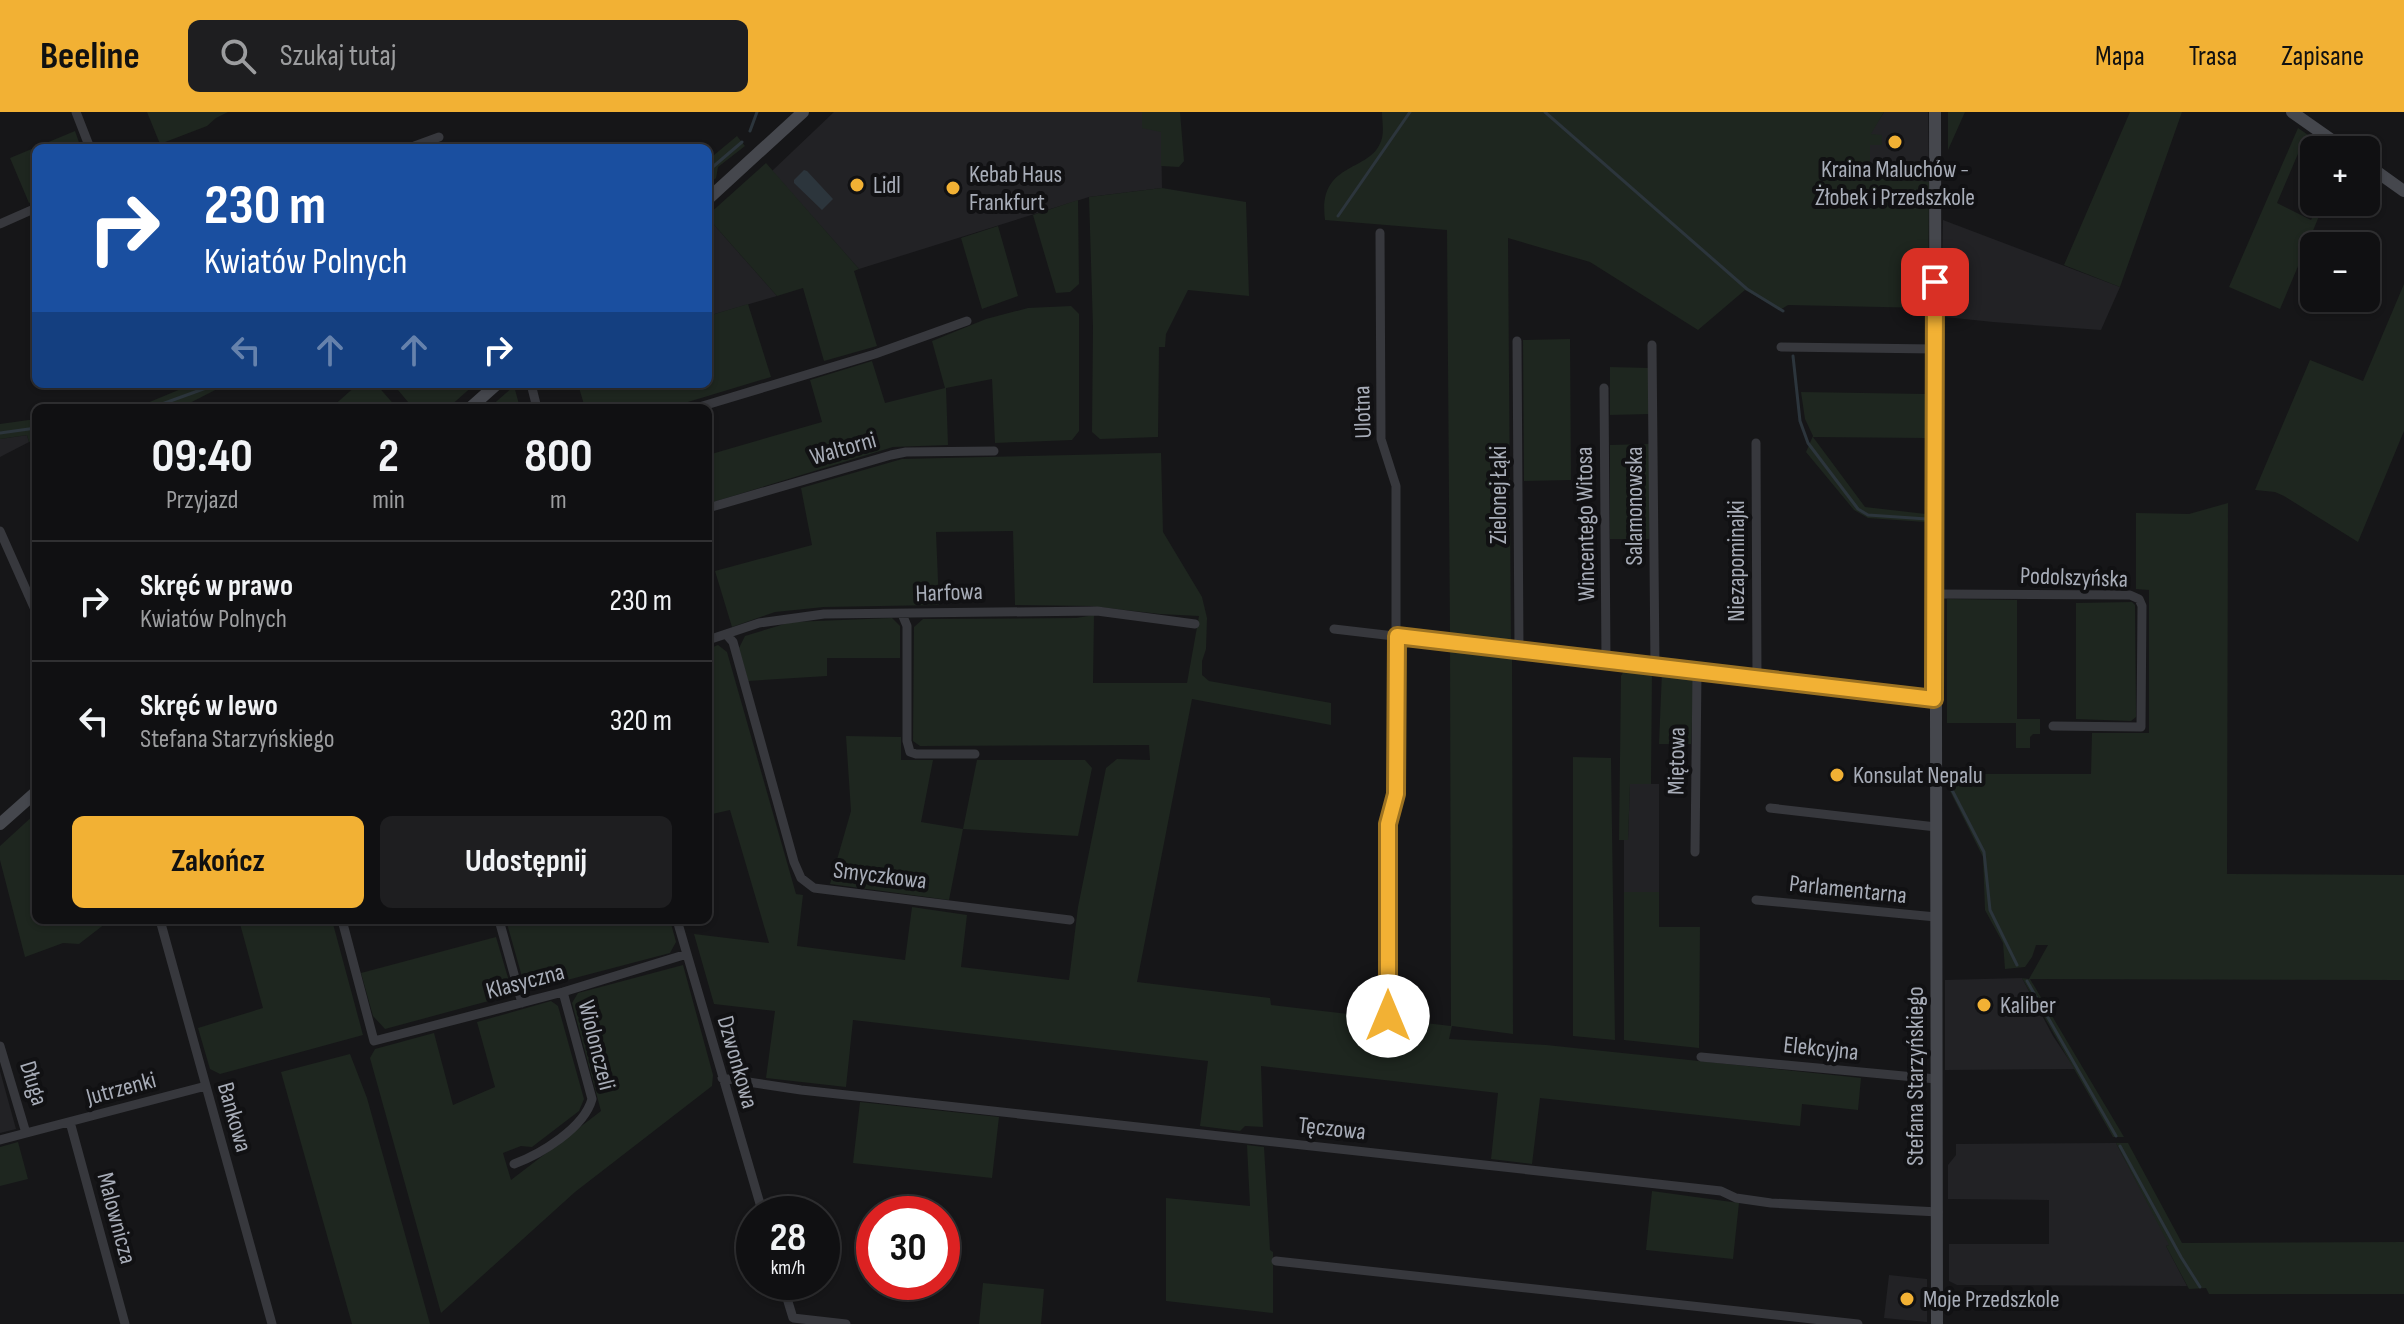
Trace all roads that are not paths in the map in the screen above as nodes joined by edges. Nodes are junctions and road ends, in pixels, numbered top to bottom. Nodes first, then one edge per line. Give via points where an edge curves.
1 (76, 112) edge
2 (803, 112) edge
3 (1935, 112) edge
4 (2292, 112) edge
5 (2326, 136) edge
6 (439, 137) dead end
7 (88, 144) edge
8 (420, 144) edge
9 (2380, 174) edge
10 (2404, 191) edge
11 (712, 195) edge
12 (32, 210) edge
13 (0, 224) edge
14 (1380, 233) dead end
15 (967, 321) dead end
16 (1517, 341) dead end
17 (1652, 345) dead end
18 (1781, 347) dead end
19 (1935, 349) junction
20 (492, 388) edge
21 (1604, 388) dead end
22 (474, 404) edge
23 (709, 404) edge
24 (1756, 443) dead end
25 (994, 451) dead end
26 (712, 507) edge
27 (0, 531) edge
28 (1935, 594) junction
29 (32, 603) edge
30 (902, 614) junction
31 (1195, 624) dead end
32 (1334, 629) dead end
33 (726, 634) junction
34 (1397, 636) junction
35 (712, 639) edge
36 (1519, 649) junction
37 (1606, 660) junction
38 (1655, 667) junction
39 (1697, 672) junction
40 (1757, 679) junction
41 (1934, 699) junction
42 (2053, 726) dead end
43 (975, 754) dead end
44 (32, 796) edge
45 (1770, 808) dead end
46 (0, 824) edge
47 (1936, 827) junction
48 (1695, 852) dead end
49 (1756, 900) dead end
50 (1936, 917) junction
51 (1070, 920) dead end
52 (161, 924) edge
53 (343, 924) edge
54 (500, 924) edge
55 (678, 924) edge
56 (687, 954) junction
57 (563, 992) junction
58 (522, 1003) junction
59 (1388, 1016) dead end
60 (0, 1046) edge
61 (1701, 1057) dead end
62 (722, 1078) junction
63 (1936, 1079) junction
64 (206, 1086) junction
65 (70, 1122) junction
66 (26, 1133) junction
67 (0, 1140) edge
68 (514, 1164) dead end
69 (758, 1196) edge
70 (1938, 1212) junction
71 (1276, 1261) dead end
72 (788, 1300) edge
73 (125, 1324) edge
74 (272, 1324) edge
75 (846, 1324) edge
76 (1858, 1324) edge
77 (1937, 1324) edge

1 - 7 street
2 - 11 street
3 - 19 street, Stefana Starzyńskiego
4 - 5 street
6 - 8 street
9 - 10 street
12 - 13 street
14 - 34 street, Ulotna via 1381,439 1396,486
15 - 23 street
16 - 36 street, Zielonej Łąki
17 - 38 street, Salamonowska
18 - 19 street
19 - 28 street, Stefana Starzyńskiego
20 - 22 street
21 - 37 street, Wincentego Witosa
24 - 40 street, Niezapominajki
25 - 26 street, Waltorni via 906,452
27 - 29 street
28 - 41 street, Stefana Starzyńskiego
28 - 42 street, Podolszyńska via 2139,599 2141,727
30 - 31 street, Harfowa via 1097,611
30 - 33 street, Harfowa via 792,617
30 - 43 street via 907,626 910,752
32 - 34 street
33 - 35 street, Harfowa
33 - 51 street, Smyczkowa via 733,642 797,872 805,883
34 - 36 street
34 - 59 street, Ulotna via 1396,794 1388,824
36 - 37 street
37 - 38 street
38 - 39 street
39 - 40 street
39 - 48 street, Miętowa
40 - 41 street
41 - 47 street, Stefana Starzyńskiego
44 - 46 street
45 - 47 street
47 - 50 street, Stefana Starzyńskiego
49 - 50 street, Parlamentarna
50 - 63 street, Stefana Starzyńskiego
52 - 64 street, Bankowa
53 - 58 street, Klasyczna via 374,1041
54 - 58 street
55 - 56 street, Dzwonkowa
56 - 57 street, Klasyczna
56 - 62 street, Dzwonkowa
57 - 58 street, Klasyczna
57 - 68 street, Wiolonczeli via 592,1099 589,1111 574,1128
60 - 66 street, Długa
61 - 63 street, Elekcyjna
62 - 69 street, Dzwonkowa
62 - 70 street, Tęczowa via 1721,1191 1771,1203
63 - 70 street, Stefana Starzyńskiego
64 - 65 street, Jutrzenki
64 - 74 street, Bankowa
65 - 66 street, Jutrzenki
65 - 73 street, Malownicza
66 - 67 street, Jutrzenki
70 - 77 street, Stefana Starzyńskiego
71 - 76 street
72 - 75 street via 793,1318

